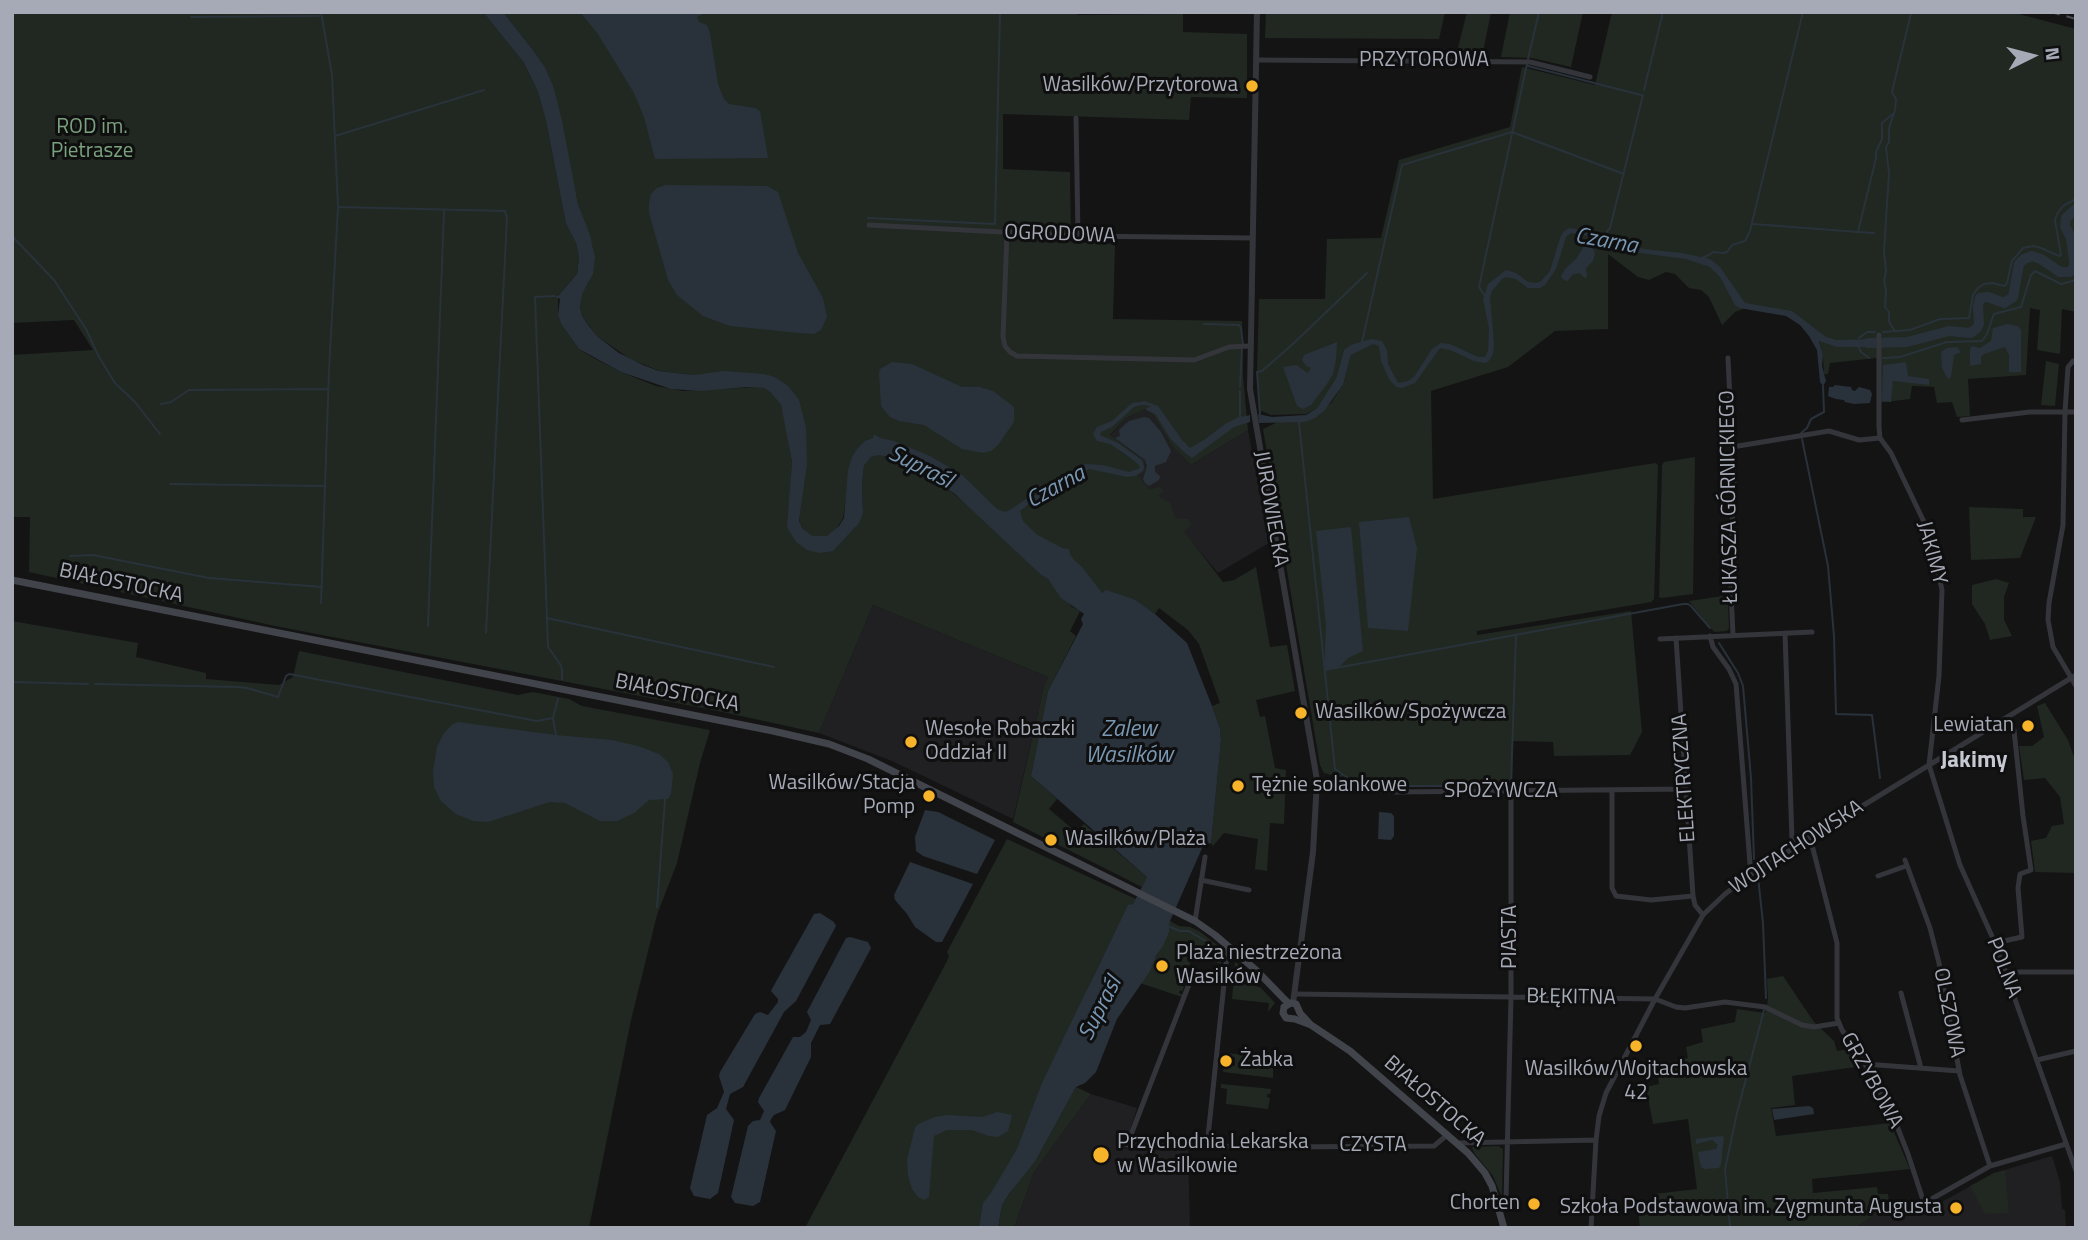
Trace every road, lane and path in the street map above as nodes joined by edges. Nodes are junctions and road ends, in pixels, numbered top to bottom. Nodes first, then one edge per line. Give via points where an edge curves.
1 (1257, 12) edge
2 (1256, 60) junction
3 (1590, 77) dead end
4 (1076, 118) dead end
5 (869, 225) dead end
6 (1007, 233) junction
7 (1078, 236) junction
8 (1252, 238) junction
9 (1879, 335) dead end
10 (1250, 346) junction
11 (1728, 358) dead end
12 (2076, 362) edge
13 (2065, 412) junction
14 (2076, 412) edge
15 (1962, 419) dead end
16 (1881, 439) junction
17 (1732, 447) junction
18 (12, 580) edge
19 (1812, 632) dead end
20 (1785, 633) junction
21 (1733, 635) junction
22 (1710, 636) junction
23 (1676, 638) junction
24 (1660, 639) dead end
25 (2073, 676) edge
26 (2076, 686) edge
27 (2007, 717) junction
28 (1929, 765) junction
29 (1317, 780) junction
30 (1686, 789) junction
31 (1612, 791) junction
32 (1511, 792) junction
33 (1808, 838) junction
34 (1795, 846) junction
35 (1205, 857) dead end
36 (1753, 873) junction
37 (1878, 876) dead end
38 (1201, 880) junction
39 (1249, 890) dead end
40 (1693, 896) junction
41 (1703, 915) junction
42 (1195, 921) junction
43 (1995, 943) junction
44 (1228, 946) junction
45 (2005, 972) junction
46 (2076, 972) edge
47 (1225, 975) junction
48 (1901, 993) dead end
49 (1296, 994) junction
50 (1511, 997) junction
51 (1655, 999) junction
52 (1288, 1004) junction
53 (1297, 1016) junction
54 (1838, 1020) junction
55 (2076, 1051) edge
56 (2037, 1060) junction
57 (1866, 1065) junction
58 (1922, 1068) junction
59 (1959, 1071) junction
60 (1447, 1135) junction
61 (1596, 1140) junction
62 (1507, 1142) junction
63 (1457, 1143) junction
64 (2066, 1144) junction
65 (1207, 1146) junction
66 (1990, 1166) junction
67 (2076, 1171) edge
68 (1499, 1205) junction
69 (1504, 1228) edge
70 (1591, 1228) edge

1 - 2 street, JUROWIECKA
2 - 3 street, PRZYTOROWA via 1530,62
2 - 8 street, JUROWIECKA
4 - 7 street
5 - 6 street, OGRODOWA
6 - 7 street, OGRODOWA
6 - 10 street via 1003,337 1005,346 1017,356 1194,359 1229,347
7 - 8 street, OGRODOWA
8 - 10 street, JUROWIECKA
9 - 16 street, JAKIMY
10 - 29 street, JUROWIECKA via 1250,389
11 - 17 street, ŁUKASZA GÓRNICKIEGO
12 - 13 street via 2068,367
13 - 14 street
13 - 15 street
13 - 25 street via 2063,525 2048,620 2053,647
16 - 17 street via 1859,440 1829,432
16 - 28 street, JAKIMY via 1918,506 1940,574 1941,635
17 - 21 street, ŁUKASZA GÓRNICKIEGO
18 - 42 main road, BIAŁOSTOCKA via 822,741 875,762
19 - 20 street
20 - 21 street
20 - 34 street
21 - 22 street
22 - 23 street
22 - 36 street via 1736,684
23 - 24 street
23 - 30 street, ELEKTRYCZNA
25 - 26 street
25 - 27 street, WOJTACHOWSKA
27 - 28 street, WOJTACHOWSKA
27 - 43 street via 2014,730 2031,870 2020,874 2018,888 2022,937
28 - 33 street, WOJTACHOWSKA
28 - 43 street, POLNA via 1960,865
29 - 32 street, SPOŻYWCZA via 1396,792
29 - 49 street, JUROWIECKA
30 - 31 street, SPOŻYWCZA
30 - 40 street, ELEKTRYCZNA
31 - 32 street, SPOŻYWCZA
31 - 40 street via 1612,888 1616,896 1651,900
32 - 50 street, PIASTA
33 - 34 street, WOJTACHOWSKA
33 - 54 street, GRZYBOWA via 1837,943
34 - 36 street, WOJTACHOWSKA
35 - 38 street
36 - 41 street, WOJTACHOWSKA
37 - 59 street, OLSZOWA via 1905,863 1930,928
38 - 39 street
38 - 42 street
40 - 41 street, ELEKTRYCZNA
41 - 51 street, WOJTACHOWSKA
42 - 44 main road, BIAŁOSTOCKA
43 - 45 street, POLNA
44 - 47 street
44 - 52 main road, BIAŁOSTOCKA
45 - 46 street
45 - 56 street, POLNA
47 - 65 street
47 - 65 street, CZYSTA via 1199,973 1191,979 1127,1145
48 - 58 street
49 - 50 street, BŁĘKITNA
49 - 52 street, JUROWIECKA
50 - 51 street, BŁĘKITNA
50 - 62 street, PIASTA
51 - 54 street, BŁĘKITNA via 1676,1007 1725,1002 1757,1006 1810,1027
51 - 61 street, WOJTACHOWSKA via 1606,1093
52 - 53 main road via 1298,1007
52 - 53 main road via 1283,1013 1286,1018
53 - 60 main road, BIAŁOSTOCKA via 1349,1051
54 - 57 street, GRZYBOWA
55 - 56 street
56 - 64 street, POLNA
57 - 58 street
57 - 66 street, GRZYBOWA via 1895,1121 1922,1199 1928,1201
58 - 59 street
59 - 66 street, OLSZOWA
60 - 63 main road, BIAŁOSTOCKA
60 - 65 street, CZYSTA via 1434,1146
61 - 62 street
61 - 70 street, WOJTACHOWSKA
62 - 63 street
62 - 68 street, PIASTA via 1506,1199
63 - 68 main road, BIAŁOSTOCKA via 1485,1173
64 - 66 street
64 - 67 street, POLNA
68 - 69 main road, BIAŁOSTOCKA

